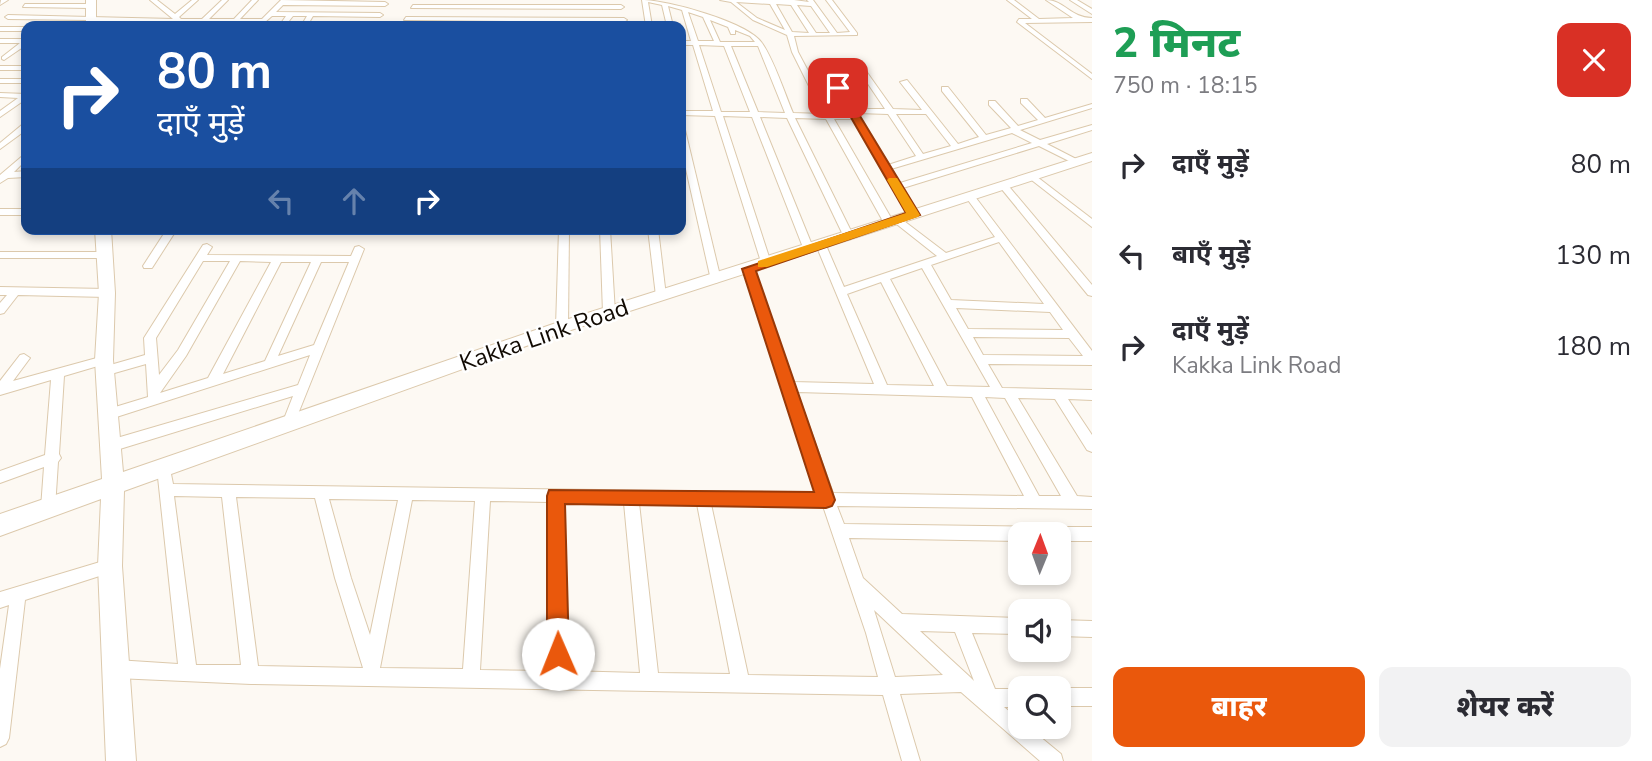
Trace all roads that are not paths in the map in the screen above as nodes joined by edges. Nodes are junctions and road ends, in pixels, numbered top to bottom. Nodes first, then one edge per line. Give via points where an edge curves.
1 (5, 0) edge
2 (33, 0) edge
3 (153, 0) edge
4 (195, 0) edge
5 (225, 0) edge
6 (255, 0) edge
7 (647, 0) edge
8 (723, 0) edge
9 (829, 0) edge
10 (1010, 0) edge
11 (1049, 0) edge
12 (1073, 0) edge
13 (745, 1) edge
14 (283, 2) edge
15 (386, 2) edge
16 (772, 2) edge
17 (792, 2) edge
18 (811, 2) edge
19 (0, 3) edge
20 (91, 3) edge
21 (163, 3) edge
22 (414, 3) edge
23 (664, 3) junction
24 (733, 3) junction
25 (621, 4) edge
26 (25, 6) junction
27 (444, 7) junction
28 (540, 7) junction
29 (684, 8) junction
30 (1092, 12) edge
31 (272, 14) junction
32 (291, 14) junction
33 (311, 14) junction
34 (334, 14) junction
35 (355, 14) junction
36 (380, 15) junction
37 (705, 15) junction
38 (8, 17) junction
39 (178, 19) junction
40 (1037, 19) junction
41 (1078, 19) junction
42 (149, 20) joint
43 (1092, 20) edge
44 (91, 21) edge
45 (181, 21) edge
46 (203, 21) junction
47 (235, 21) junction
48 (286, 21) edge
49 (307, 21) edge
50 (329, 21) edge
51 (351, 21) edge
52 (376, 21) edge
53 (406, 21) edge
54 (438, 21) edge
55 (540, 21) edge
56 (649, 21) edge
57 (669, 21) edge
58 (0, 23) edge
59 (732, 26) junction
60 (0, 29) edge
61 (21, 29) edge
62 (789, 33) junction
63 (814, 35) junction
64 (835, 35) junction
65 (2, 42) edge
66 (21, 42) edge
67 (686, 43) edge
68 (696, 43) junction
69 (727, 44) junction
70 (760, 44) junction
71 (21, 45) edge
72 (2, 58) edge
73 (21, 58) edge
74 (824, 64) dead end
75 (0, 68) edge
76 (21, 68) edge
77 (864, 72) dead end
78 (1092, 77) edge
79 (21, 81) edge
80 (1, 82) edge
81 (904, 82) dead end
82 (945, 89) dead end
83 (0, 96) edge
84 (21, 96) edge
85 (21, 99) edge
86 (1024, 101) dead end
87 (992, 103) dead end
88 (1092, 106) edge
89 (890, 111) junction
90 (927, 111) junction
91 (686, 113) edge
92 (718, 114) junction
93 (854, 114) junction
94 (0, 115) edge
95 (755, 115) junction
96 (790, 116) junction
97 (828, 116) junction
98 (1044, 121) junction
99 (1092, 127) edge
100 (1015, 130) junction
101 (21, 132) edge
102 (985, 138) junction
103 (1041, 143) junction
104 (956, 147) junction
105 (0, 149) edge
106 (21, 150) edge
107 (686, 151) edge
108 (921, 158) junction
109 (1085, 160) edge
110 (21, 161) edge
111 (886, 168) junction
112 (21, 175) edge
113 (1032, 176) junction
114 (3, 177) edge
115 (1003, 186) junction
116 (897, 187) junction
117 (970, 196) junction
118 (0, 212) edge
119 (21, 212) edge
120 (900, 219) junction
121 (1092, 224) edge
122 (103, 235) edge
123 (168, 235) edge
124 (564, 235) edge
125 (605, 235) edge
126 (654, 235) edge
127 (849, 237) junction
128 (1001, 238) junction
129 (815, 247) junction
130 (0, 255) edge
131 (104, 255) junction
132 (945, 257) junction
133 (237, 258) junction
134 (278, 258) junction
135 (317, 259) junction
136 (925, 264) junction
137 (148, 266) dead end
138 (757, 266) junction
139 (884, 277) junction
140 (716, 279) junction
141 (0, 291) edge
142 (15, 292) junction
143 (841, 292) junction
144 (1092, 292) edge
145 (107, 293) junction
146 (661, 296) junction
147 (948, 304) junction
148 (1053, 308) junction
149 (0, 310) edge
150 (609, 313) junction
151 (562, 327) junction
152 (965, 333) junction
153 (1072, 334) junction
154 (319, 348) junction
155 (24, 358) dead end
156 (150, 358) junction
157 (980, 359) junction
158 (1092, 360) edge
159 (269, 364) junction
160 (104, 365) junction
161 (58, 373) junction
162 (213, 382) junction
163 (788, 387) junction
164 (303, 388) junction
165 (0, 390) edge
166 (883, 390) junction
167 (943, 391) junction
168 (976, 392) junction
169 (1004, 393) junction
170 (1058, 394) junction
171 (1092, 395) edge
172 (153, 396) junction
173 (107, 415) junction
174 (288, 424) junction
175 (110, 446) junction
176 (1092, 446) edge
177 (54, 458) junction
178 (164, 468) junction
179 (0, 477) edge
180 (113, 486) junction
181 (166, 490) junction
182 (228, 491) junction
183 (320, 492) junction
184 (406, 494) junction
185 (483, 495) junction
186 (556, 496) junction
187 (631, 497) junction
188 (703, 498) junction
189 (826, 500) junction
190 (1035, 503) junction
191 (1073, 503) junction
192 (1092, 503) edge
193 (48, 508) junction
194 (0, 525) edge
195 (838, 531) junction
196 (1008, 533) edge
197 (1071, 534) edge
198 (1092, 534) edge
199 (110, 566) junction
200 (857, 582) junction
201 (18, 594) junction
202 (0, 600) edge
203 (901, 622) junction
204 (960, 624) junction
205 (1008, 626) edge
206 (1071, 628) edge
207 (1092, 629) edge
208 (116, 669) junction
209 (371, 670) junction
210 (188, 673) junction
211 (251, 675) junction
212 (471, 679) junction
213 (558, 680) junction
214 (650, 682) junction
215 (964, 683) junction
216 (741, 684) junction
217 (890, 686) junction
218 (1092, 696) edge
219 (1071, 697) edge
220 (985, 698) junction
221 (1008, 698) edge
222 (0, 738) edge
223 (121, 761) edge
224 (911, 761) edge
225 (1054, 761) edge

1 - 19 street
2 - 26 street
3 - 21 street
4 - 39 street
5 - 46 street
6 - 47 street
7 - 23 street
7 - 56 street
8 - 24 street
9 - 64 street via 855,34
10 - 40 street
11 - 41 street
12 - 30 street
13 - 16 street
13 - 24 street
14 - 15 street
14 - 31 street
15 - 36 street
16 - 17 street
16 - 62 street
17 - 18 street
17 - 63 street
18 - 64 street
20 - 26 street
20 - 44 street
21 - 39 street
22 - 27 street
22 - 53 street
23 - 29 street
23 - 57 street
24 - 62 street via 755,19
25 - 28 street
26 - 38 street
27 - 28 street
27 - 54 street
28 - 55 street
29 - 37 street
29 - 68 street
31 - 32 street
31 - 47 street via 264,21
32 - 33 street
32 - 48 street
33 - 34 street
33 - 49 street
34 - 35 street
34 - 50 street
35 - 36 street
35 - 51 street
36 - 52 street
37 - 59 street
37 - 69 street
38 - 44 street
38 - 58 street
39 - 42 street
39 - 45 street
39 - 46 street
40 - 41 street
40 - 78 street via 1019,21
41 - 43 street
42 - 44 street
46 - 47 street
59 - 69 street
59 - 70 street
60 - 61 street
62 - 63 street
62 - 97 street
63 - 64 street
65 - 66 street
67 - 68 street
68 - 69 street
68 - 92 street
69 - 70 street
69 - 95 street
70 - 96 street
71 - 72 street
72 - 73 street
74 - 93 street
75 - 76 street
77 - 89 street
79 - 80 street
81 - 90 street
82 - 102 street
83 - 84 street
85 - 94 street
86 - 98 street
87 - 100 street
88 - 98 street
89 - 90 street
89 - 93 street
89 - 108 street
90 - 104 street
91 - 92 street
92 - 95 street
92 - 138 street
93 - 97 street
93 - 111 street
95 - 96 street
95 - 129 street
96 - 97 street
96 - 127 street
97 - 120 street
98 - 100 street
99 - 103 street
100 - 102 street
100 - 103 street
101 - 105 street
102 - 104 street
103 - 109 street
103 - 116 street
104 - 108 street
105 - 106 street
107 - 140 street
108 - 111 street
109 - 113 street, Kakka Link Road
110 - 114 street
111 - 116 street
112 - 114 street
113 - 115 street, Kakka Link Road
113 - 121 street
115 - 117 street, Kakka Link Road
115 - 144 street
116 - 120 street
117 - 120 street, Kakka Link Road
117 - 128 street
118 - 119 street
120 - 127 street, Kakka Link Road
120 - 132 street
122 - 131 street
123 - 137 street
124 - 151 street
125 - 150 street
126 - 146 street
127 - 129 street, Kakka Link Road
128 - 132 street
128 - 148 street
129 - 138 street, Kakka Link Road
129 - 143 street
130 - 131 street
131 - 145 street
132 - 136 street
133 - 134 street
133 - 156 street via 204,253 152,332
133 - 172 street
134 - 135 street
134 - 162 street
135 - 154 street via 357,254
135 - 159 street
136 - 139 street
136 - 147 street
138 - 140 street, Kakka Link Road
138 - 163 street
139 - 143 street
139 - 167 street
140 - 146 street, Kakka Link Road
141 - 142 street
142 - 145 street
142 - 149 street
143 - 166 street
145 - 160 street
146 - 150 street, Kakka Link Road
147 - 148 street
147 - 152 street
148 - 153 street
150 - 151 street, Kakka Link Road
151 - 174 street, Kakka Link Road
152 - 153 street
152 - 157 street
153 - 158 street
154 - 159 street
154 - 164 street
155 - 165 street
156 - 160 street
156 - 172 street
157 - 158 street
157 - 169 street
159 - 162 street
160 - 161 street
160 - 173 street
161 - 165 street
161 - 177 street
162 - 172 street
163 - 166 street
163 - 189 street
164 - 174 street
164 - 175 street
166 - 167 street
167 - 168 street
168 - 169 street
168 - 190 street
169 - 170 street
169 - 191 street
170 - 171 street
170 - 176 street
172 - 173 street
173 - 175 street
174 - 178 street, Kakka Link Road
175 - 180 street
177 - 179 street
177 - 193 street
178 - 180 street, Kakka Link Road
178 - 181 street
180 - 193 street, Kakka Link Road
180 - 199 street
181 - 182 street
181 - 210 street
182 - 183 street
182 - 211 street
183 - 184 street
183 - 209 street
184 - 185 street
184 - 209 street
185 - 186 street
185 - 212 street
186 - 187 street
186 - 213 street
187 - 188 street
187 - 214 street
188 - 189 street
188 - 216 street
189 - 190 street
189 - 195 street
190 - 191 street
191 - 192 street
193 - 194 street, Kakka Link Road
195 - 196 street
195 - 200 street
197 - 198 street
199 - 201 street
199 - 208 street
200 - 203 street
200 - 217 street
201 - 202 street
201 - 222 street
203 - 204 street
203 - 215 street
204 - 205 street
204 - 220 street
206 - 207 street
208 - 210 street
208 - 223 street
209 - 211 street
209 - 212 street
210 - 211 street
212 - 213 street
213 - 214 street
214 - 216 street
215 - 217 street
215 - 220 street
216 - 217 street
217 - 224 street
218 - 219 street
220 - 221 street
220 - 225 street

